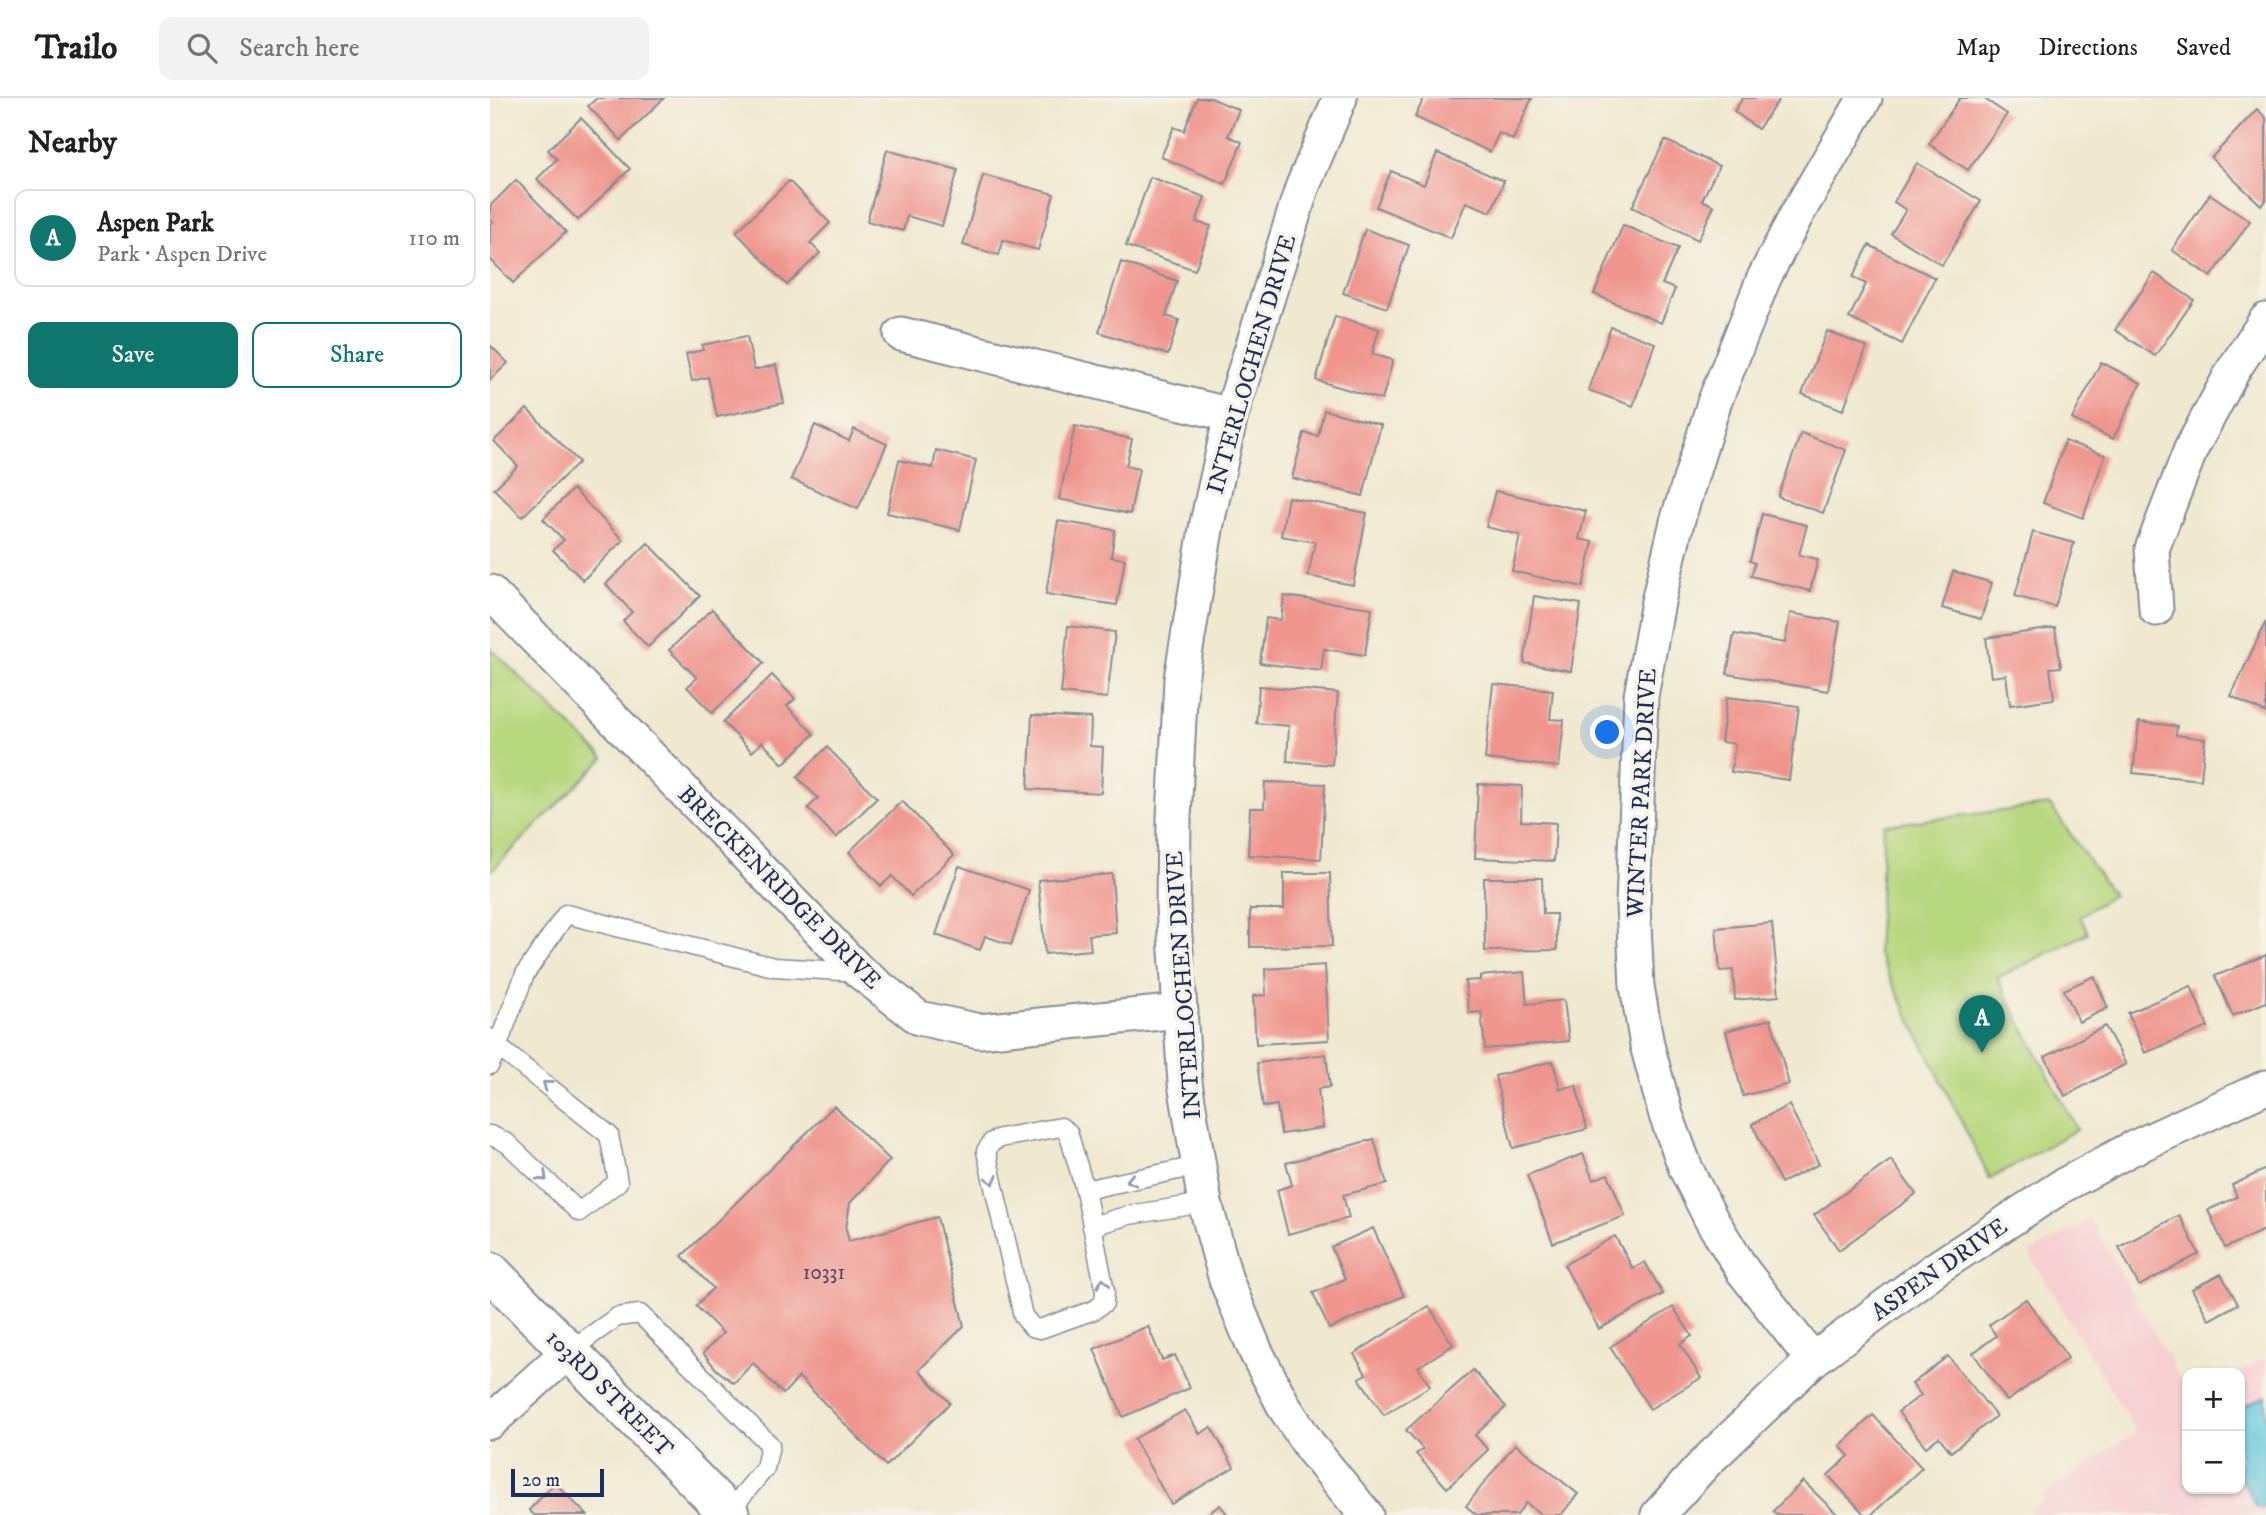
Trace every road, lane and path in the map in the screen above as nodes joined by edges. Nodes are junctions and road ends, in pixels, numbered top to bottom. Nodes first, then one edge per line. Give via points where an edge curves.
1 (1340, 98) edge
2 (1865, 98) edge
3 (2266, 320) edge
4 (901, 334) dead end
5 (1231, 415) junction
6 (490, 592) edge
7 (2156, 609) dead end
8 (860, 972) junction
9 (1181, 1011) junction
10 (494, 1042) edge
11 (490, 1065) edge
12 (2266, 1087) edge
13 (490, 1135) edge
14 (1197, 1166) junction
15 (1084, 1190) junction
16 (1205, 1203) junction
17 (1092, 1226) junction
18 (490, 1271) edge
19 (569, 1351) junction
20 (1813, 1360) junction
21 (490, 1422) edge
22 (729, 1514) edge
23 (1366, 1515) edge
24 (1658, 1515) edge

1 - 5 street, INTERLOCHEN DRIVE via 1302,188
2 - 20 street, WINTER PARK DRIVE via 1764,278 1723,379 1677,523 1641,696 1633,905 1637,986 1647,1045 1666,1115 1710,1219 1743,1271
3 - 7 street via 2191,449 2152,549
4 - 5 street
5 - 9 street, INTERLOCHEN DRIVE via 1206,523 1181,679 1173,907
6 - 8 street, BRECKENRIDGE DRIVE
8 - 9 street, BRECKENRIDGE DRIVE via 919,1018 979,1031
8 - 10 lane via 774,967 566,914 525,974
9 - 14 street, INTERLOCHEN DRIVE
10 - 11 lane
13 -> 10 lane via 507,1143 579,1212 618,1182 609,1135
12 - 20 street, ASPEN DRIVE via 2062,1186 1935,1269
14 -> 15 lane
14 - 16 street, INTERLOCHEN DRIVE
15 - 17 lane
15 -> 17 lane via 1068,1132 1061,1127 1000,1138 986,1151 1023,1316 1032,1327 1040,1329 1104,1303
16 - 17 lane via 1129,1214
16 - 23 street, INTERLOCHEN DRIVE via 1226,1280 1256,1352 1311,1448
18 - 19 street, 103RD STREET
19 - 21 street
19 - 22 street, 103RD STREET
19 - 22 lane via 617,1317 640,1314 770,1445 765,1468
20 - 24 street, ASPEN DRIVE via 1705,1463

